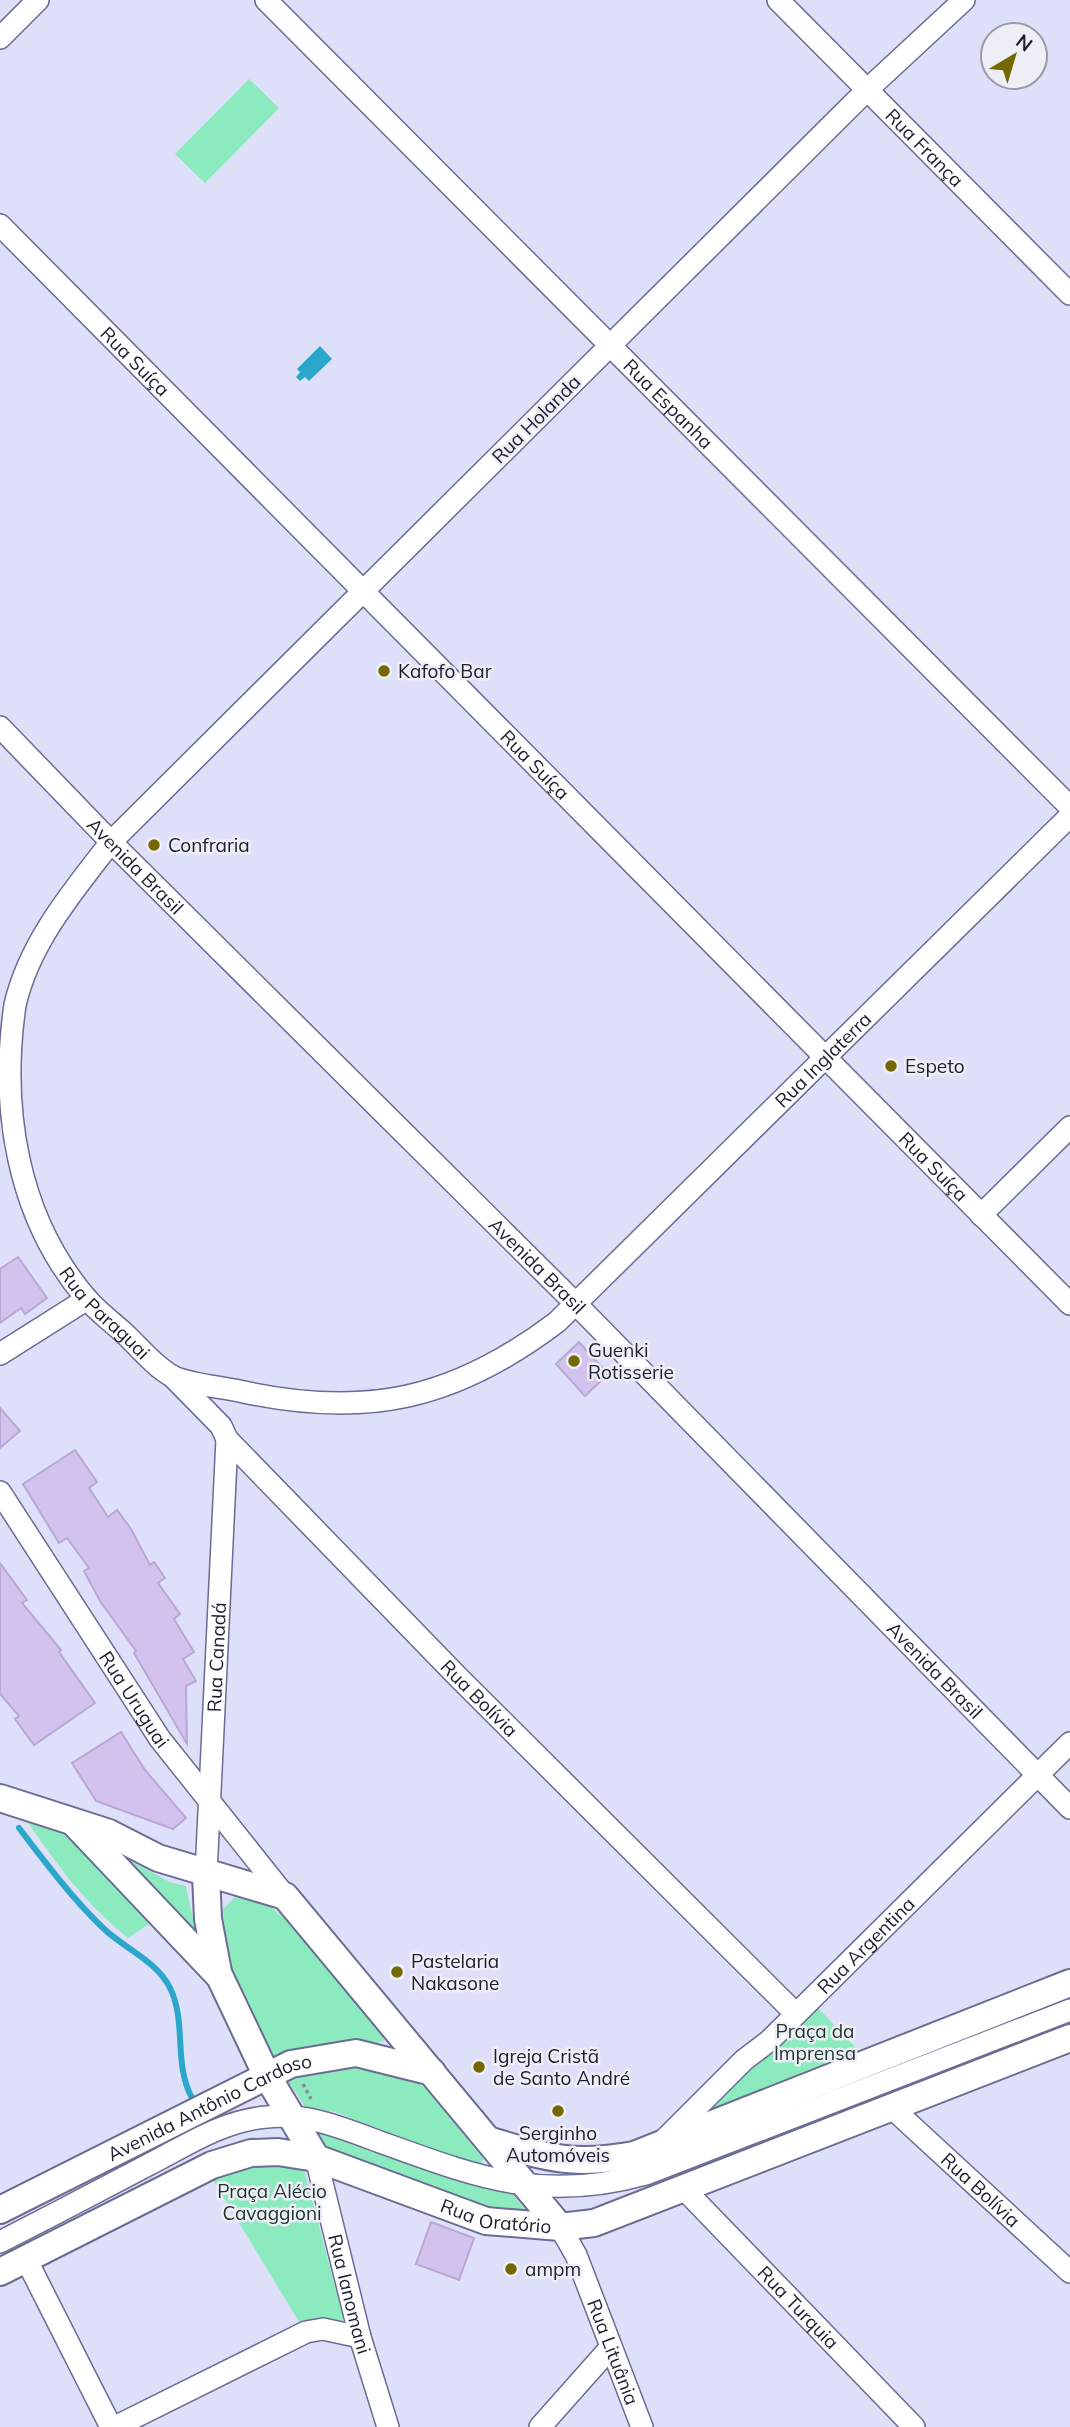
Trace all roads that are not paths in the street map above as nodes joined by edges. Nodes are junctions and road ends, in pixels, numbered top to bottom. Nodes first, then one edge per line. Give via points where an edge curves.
1 (38, 0) edge
2 (267, 0) edge
3 (778, 0) edge
4 (964, 0) edge
5 (0, 38) edge
6 (868, 89) junction
7 (0, 225) edge
8 (1070, 295) edge
9 (609, 346) junction
10 (362, 593) junction
11 (0, 727) edge
12 (1070, 807) edge
13 (1070, 816) edge
14 (111, 842) junction
15 (825, 1057) junction
16 (1070, 1127) edge
17 (981, 1215) junction
18 (87, 1299) junction
19 (576, 1304) junction
20 (1070, 1304) edge
21 (0, 1354) edge
22 (172, 1376) junction
23 (227, 1439) junction
24 (0, 1492) edge
25 (1070, 1743) edge
26 (1038, 1775) junction
27 (207, 1795) junction
28 (0, 1798) edge
29 (1070, 1808) edge
30 (72, 1821) junction
31 (206, 1874) junction
32 (238, 1882) junction
33 (285, 1896) junction
34 (208, 1919) junction
35 (220, 1977) junction
36 (1070, 1983) edge
37 (1070, 2010) edge
38 (796, 2014) junction
39 (1070, 2038) edge
40 (432, 2072) junction
41 (266, 2074) junction
42 (891, 2107) junction
43 (291, 2117) junction
44 (491, 2141) junction
45 (659, 2144) junction
46 (316, 2158) junction
47 (527, 2186) junction
48 (683, 2188) junction
49 (0, 2209) edge
50 (560, 2227) junction
51 (0, 2242) edge
52 (26, 2259) junction
53 (0, 2272) edge
54 (1070, 2272) edge
55 (360, 2337) junction
56 (611, 2347) junction
57 (113, 2427) edge
58 (388, 2427) edge
59 (540, 2427) edge
60 (642, 2427) edge
61 (914, 2427) edge

1 - 5 street
2 - 9 street, Rua Espanha
3 - 6 street, Rua França
4 - 6 street, Rua Holanda
6 - 8 street, Rua França
6 - 9 street, Rua Holanda
7 - 10 street, Rua Suíça
9 - 10 street, Rua Holanda
9 - 12 street, Rua Espanha
10 - 14 street, Rua Holanda
10 - 15 street, Rua Suíça
11 - 14 street, Avenida Brasil
13 - 15 street, Rua Inglaterra
14 - 18 street, Rua Paraguai via 45,933 28,967 16,1003 7,1058 8,1115 24,1193 57,1258
14 - 19 street, Avenida Brasil
15 - 17 street, Rua Suíça
15 - 19 street, Rua Inglaterra
16 - 17 street
17 - 20 street, Rua Suíça
18 - 21 street
18 - 22 street, Rua Paraguai
19 - 22 street, Rua Paraguai via 530,1343 492,1367 409,1397 317,1405
19 - 26 street, Avenida Brasil
22 - 23 street, Rua Bolívia via 221,1426
23 - 27 street, Rua Canadá
23 - 38 street, Rua Bolívia
24 - 27 street, Rua Uruguai via 160,1739
25 - 26 street, Rua Argentina
26 - 29 street, Avenida Brasil
26 - 38 street, Rua Argentina
27 - 31 street, Rua Canadá
27 - 33 street, Rua Uruguai
28 - 30 main road
30 - 31 main road
30 - 35 main road
31 - 32 main road
31 - 34 main road
32 - 33 main road
32 - 34 main road
33 - 40 main road
34 - 35 main road
35 - 41 main road
36 - 45 main road
37 - 47 street via 646,2174 586,2187
38 - 45 street, Rua Argentina
39 - 42 main road, Rua Oratório
40 - 41 main road, Avenida Antônio Cardoso via 356,2053 321,2057
40 - 44 main road
41 - 43 main road
41 - 49 main road, Avenida Antônio Cardoso
42 - 48 main road, Rua Oratório
42 - 54 street, Rua Bolívia
43 - 46 main road
43 - 47 street via 341,2127 468,2173
43 - 51 street via 264,2117 218,2129
44 - 45 main road via 547,2158 589,2163 635,2155
44 - 47 main road, Rua Lituânia
46 - 50 main road, Rua Oratório via 486,2221
46 - 52 main road via 251,2153 212,2165
46 - 55 street, Rua Ianomani
47 - 50 main road, Rua Lituânia
48 - 50 main road, Rua Oratório via 594,2223
48 - 61 street, Rua Turquia
50 - 56 street, Rua Lituânia via 576,2255
52 - 53 main road
52 - 57 street
55 - 57 street via 323,2329 306,2332
55 - 58 street, Rua Ianomani
56 - 59 street
56 - 60 street, Rua Lituânia

